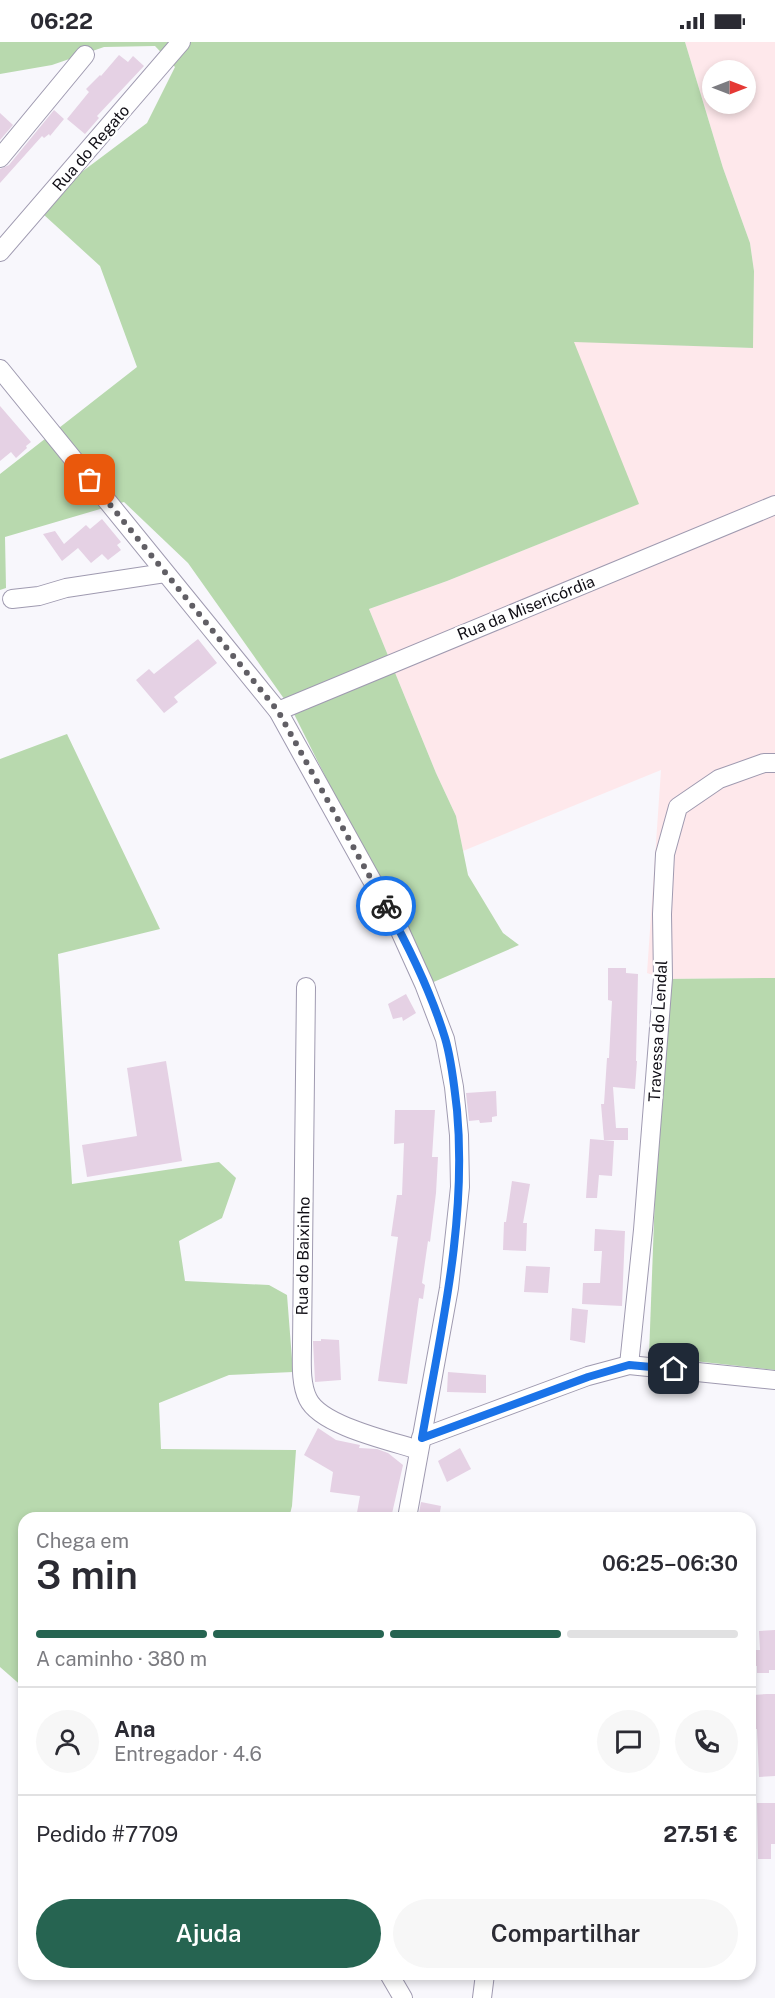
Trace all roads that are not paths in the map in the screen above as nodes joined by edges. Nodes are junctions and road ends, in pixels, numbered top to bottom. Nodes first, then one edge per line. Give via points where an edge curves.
1 (181, 42) edge
2 (85, 56) dead end
3 (0, 158) edge
4 (0, 252) edge
5 (0, 369) edge
6 (775, 505) edge
7 (165, 573) junction
8 (12, 599) dead end
9 (278, 711) junction
10 (775, 763) edge
11 (306, 987) dead end
12 (629, 1365) junction
13 (775, 1380) edge
14 (420, 1444) junction
15 (408, 1512) edge
16 (392, 1980) edge
17 (484, 1980) edge
18 (403, 1998) edge
19 (482, 1998) edge

1 - 4 street, Rua do Regato
2 - 3 street
5 - 7 street
6 - 9 street, Rua da Misericórdia
7 - 8 street
7 - 9 street
9 - 14 street via 400,931 445,1039 459,1135 460,1187 449,1288
10 - 12 street, Travessa do Lendal via 764,762 719,779 678,807 665,854 663,978 644,1230
11 - 14 street, Rua do Baixinho via 302,1374 308,1399 321,1415 339,1424
12 - 13 street
12 - 14 street via 588,1377
14 - 15 street
16 - 18 street
17 - 19 street

